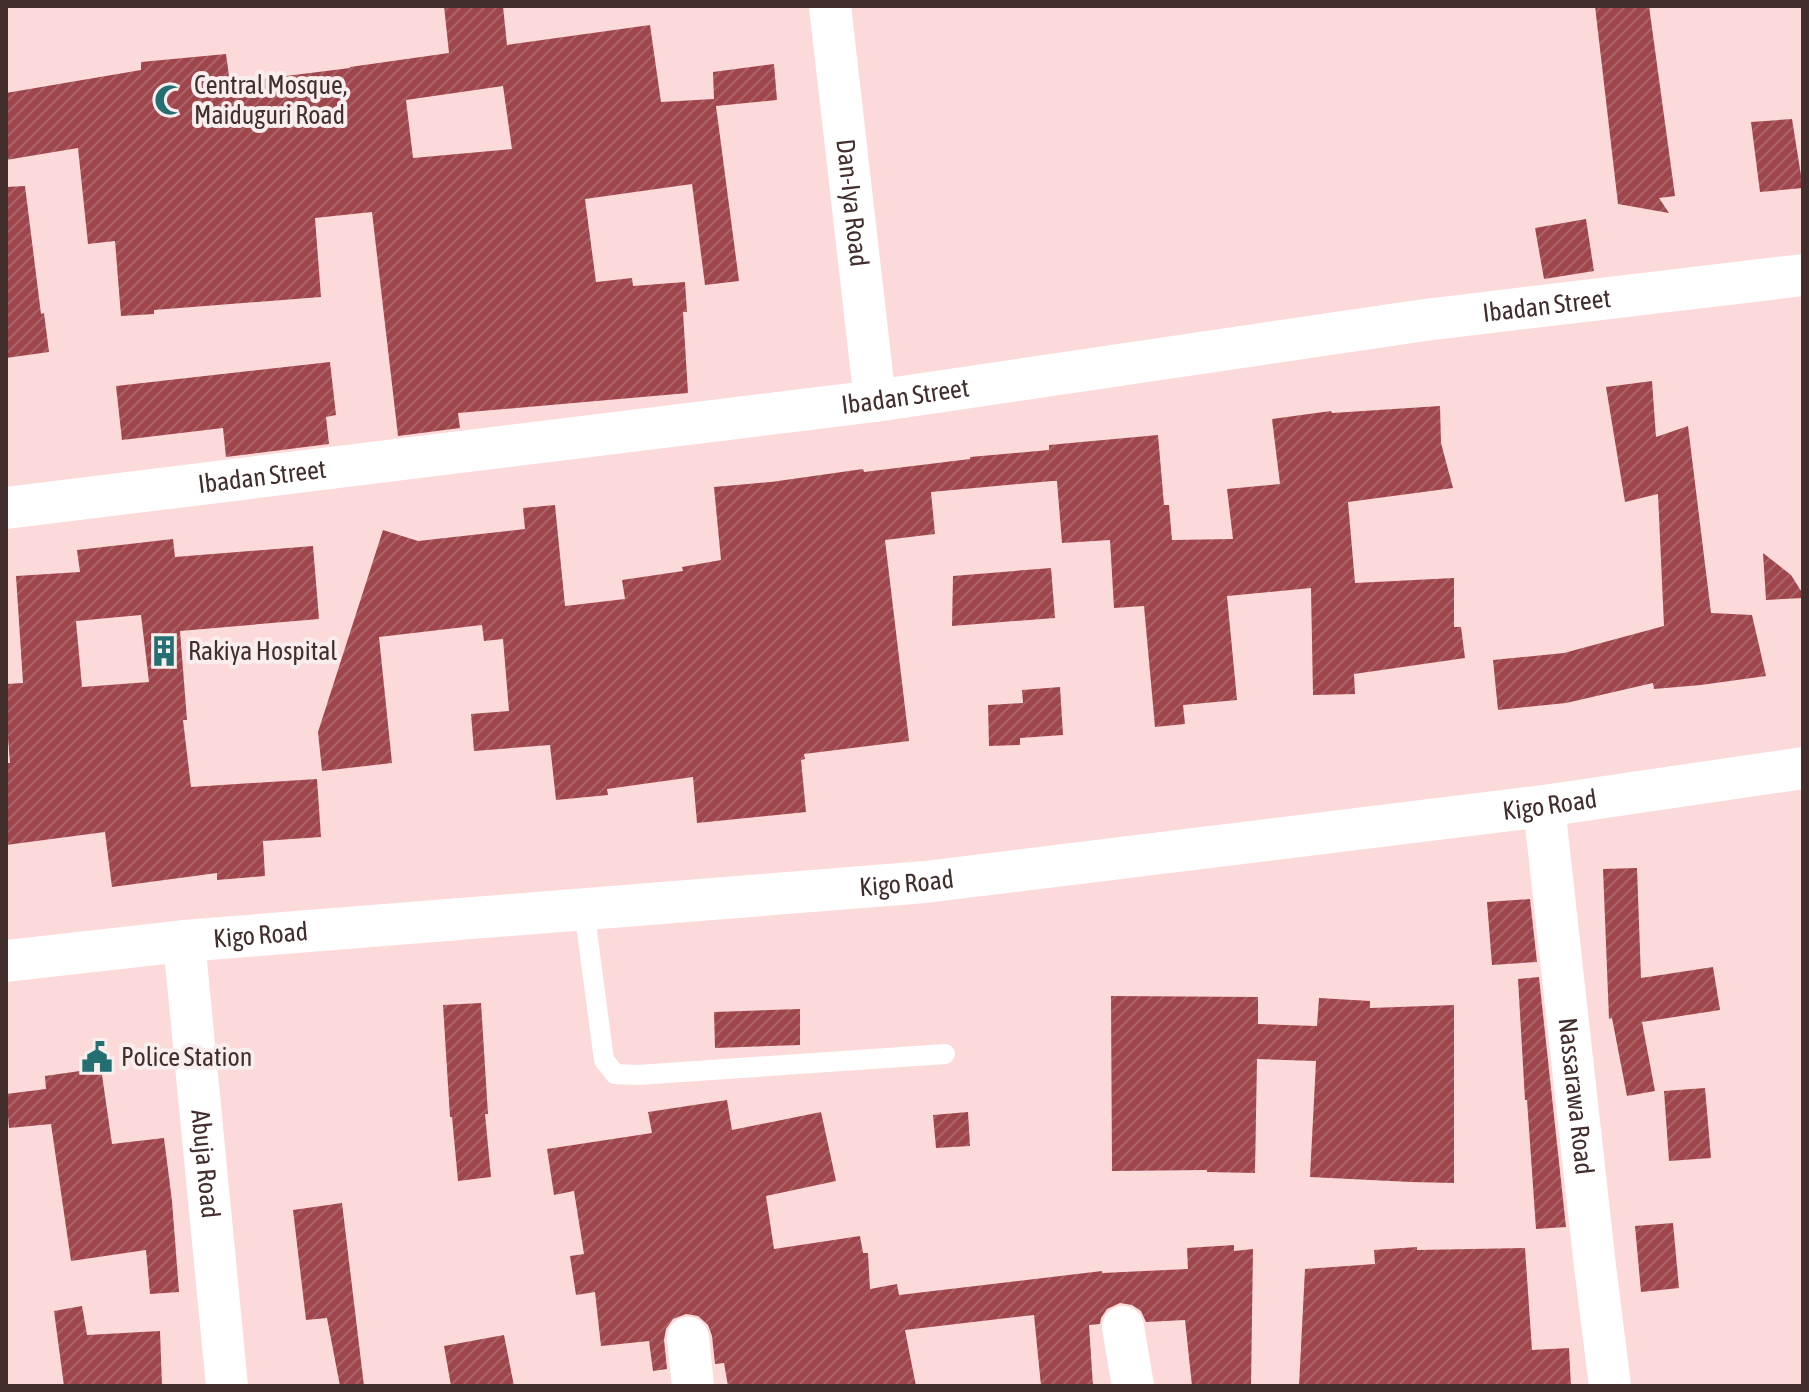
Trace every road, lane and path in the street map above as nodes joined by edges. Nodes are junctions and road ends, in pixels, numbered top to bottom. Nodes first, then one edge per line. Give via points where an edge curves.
1 (830, 6) edge
2 (1803, 275) edge
3 (875, 401) junction
4 (6, 508) edge
5 (1803, 768) edge
6 (1544, 806) junction
7 (584, 909) junction
8 (184, 941) junction
9 (6, 961) edge
10 (945, 1054) dead end
11 (1123, 1327) dead end
12 (688, 1338) dead end
13 (227, 1386) edge
14 (693, 1386) edge
15 (1133, 1386) edge
16 (1610, 1386) edge

1 - 3 street, Dan-Iya Road
2 - 3 street, Ibadan Street via 1425,320
3 - 4 street, Ibadan Street
5 - 6 street, Kigo Road
6 - 7 street, Kigo Road via 925,882
6 - 16 street, Nassarawa Road
7 - 8 street, Kigo Road
7 - 10 lane via 604,1060 615,1074
8 - 9 street, Kigo Road
8 - 13 street, Abuja Road
11 - 15 street
12 - 14 street

